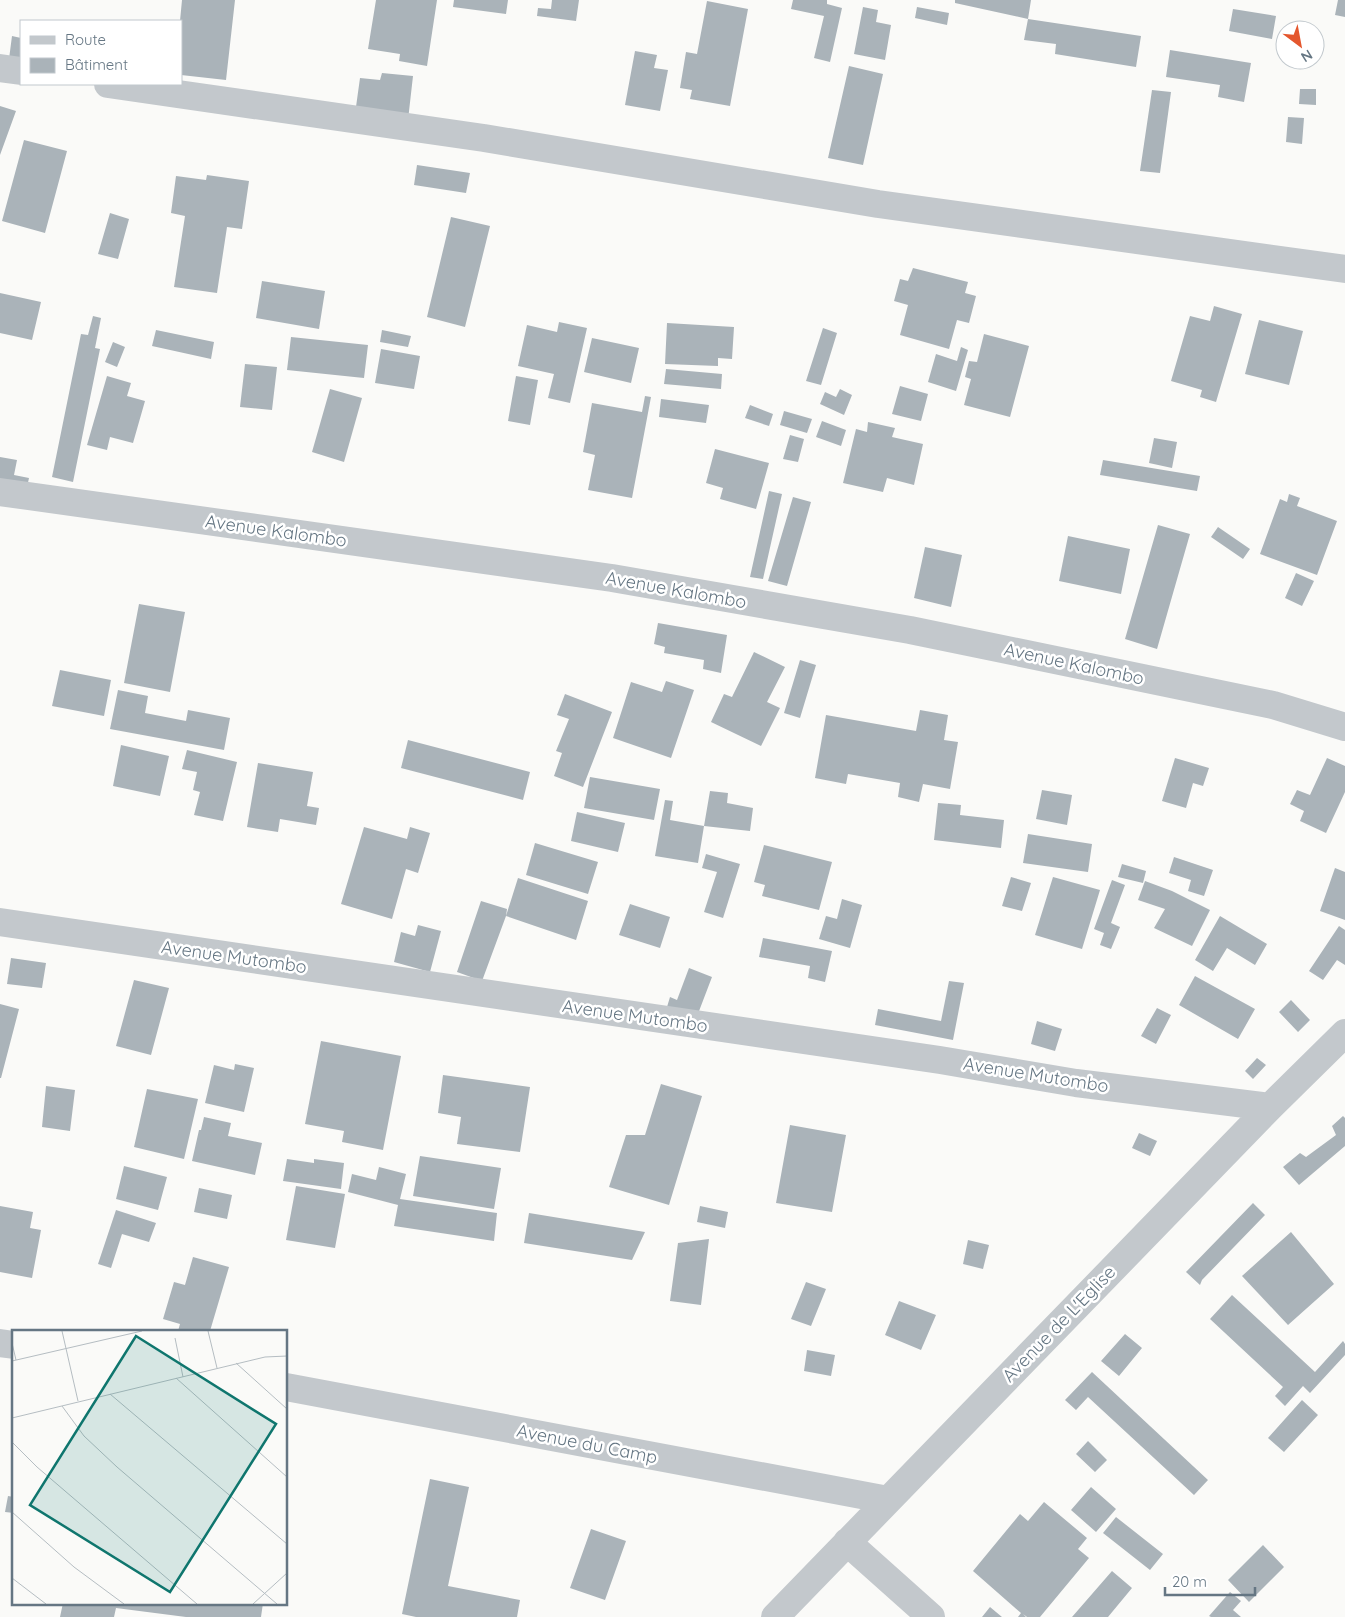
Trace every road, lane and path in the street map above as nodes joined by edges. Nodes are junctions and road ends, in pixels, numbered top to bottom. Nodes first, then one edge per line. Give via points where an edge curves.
1 (0, 68) edge
2 (20, 71) edge
3 (115, 85) edge
4 (1345, 269) edge
5 (0, 492) edge
6 (1345, 727) edge
7 (0, 922) edge
8 (1345, 1033) edge
9 (1270, 1107) junction
10 (288, 1387) edge
11 (888, 1500) junction
12 (847, 1542) junction
13 (774, 1617) edge
14 (931, 1617) edge

1 - 2 street
3 - 4 street via 484,138 878,204
5 - 6 street, Avenue Kalombo via 612,578 891,627 1273,705
7 - 9 street, Avenue Mutombo via 940,1060 1076,1083
8 - 9 street, Avenue de L'Eglise
9 - 11 street, Avenue de L'Eglise
10 - 11 street, Avenue du Camp
11 - 12 street, Avenue de L'Eglise
12 - 13 street, Avenue de L'Eglise
12 - 14 street

